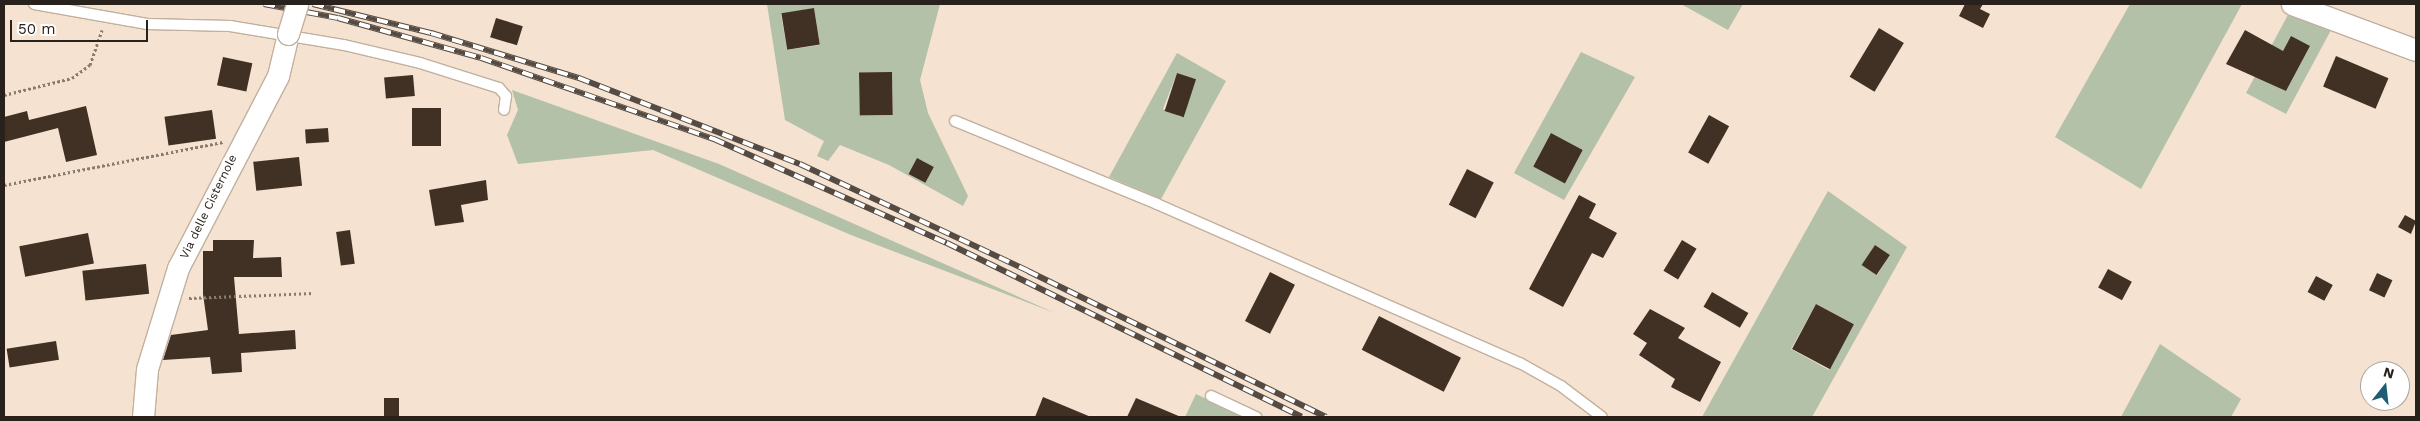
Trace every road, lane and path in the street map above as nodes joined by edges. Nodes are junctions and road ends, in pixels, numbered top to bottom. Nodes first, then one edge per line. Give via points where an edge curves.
1 (34, 4) edge
2 (297, 4) edge
3 (2292, 4) edge
4 (106, 16) junction
5 (288, 34) junction
6 (2416, 50) edge
7 (4, 95) edge
8 (504, 110) dead end
9 (955, 122) dead end
10 (243, 138) junction
11 (4, 185) edge
12 (313, 293) dead end
13 (169, 299) junction
14 (1211, 396) dead end
15 (143, 417) edge
16 (1256, 417) edge
17 (1602, 417) edge

1 - 4 lane
2 - 5 street, Via delle Cisternole, bridge
3 - 6 street
4 - 5 lane via 147,24 230,26
4 - 7 path via 90,65 72,78
5 - 8 lane via 420,63 494,87 506,96
5 - 10 street, Via delle Cisternole via 278,76
9 - 17 lane via 1157,204 1520,363 1561,386
10 - 11 path
10 - 13 street, Via delle Cisternole via 178,268
12 - 13 path
13 - 15 street, Via delle Cisternole via 147,369
14 - 16 lane

